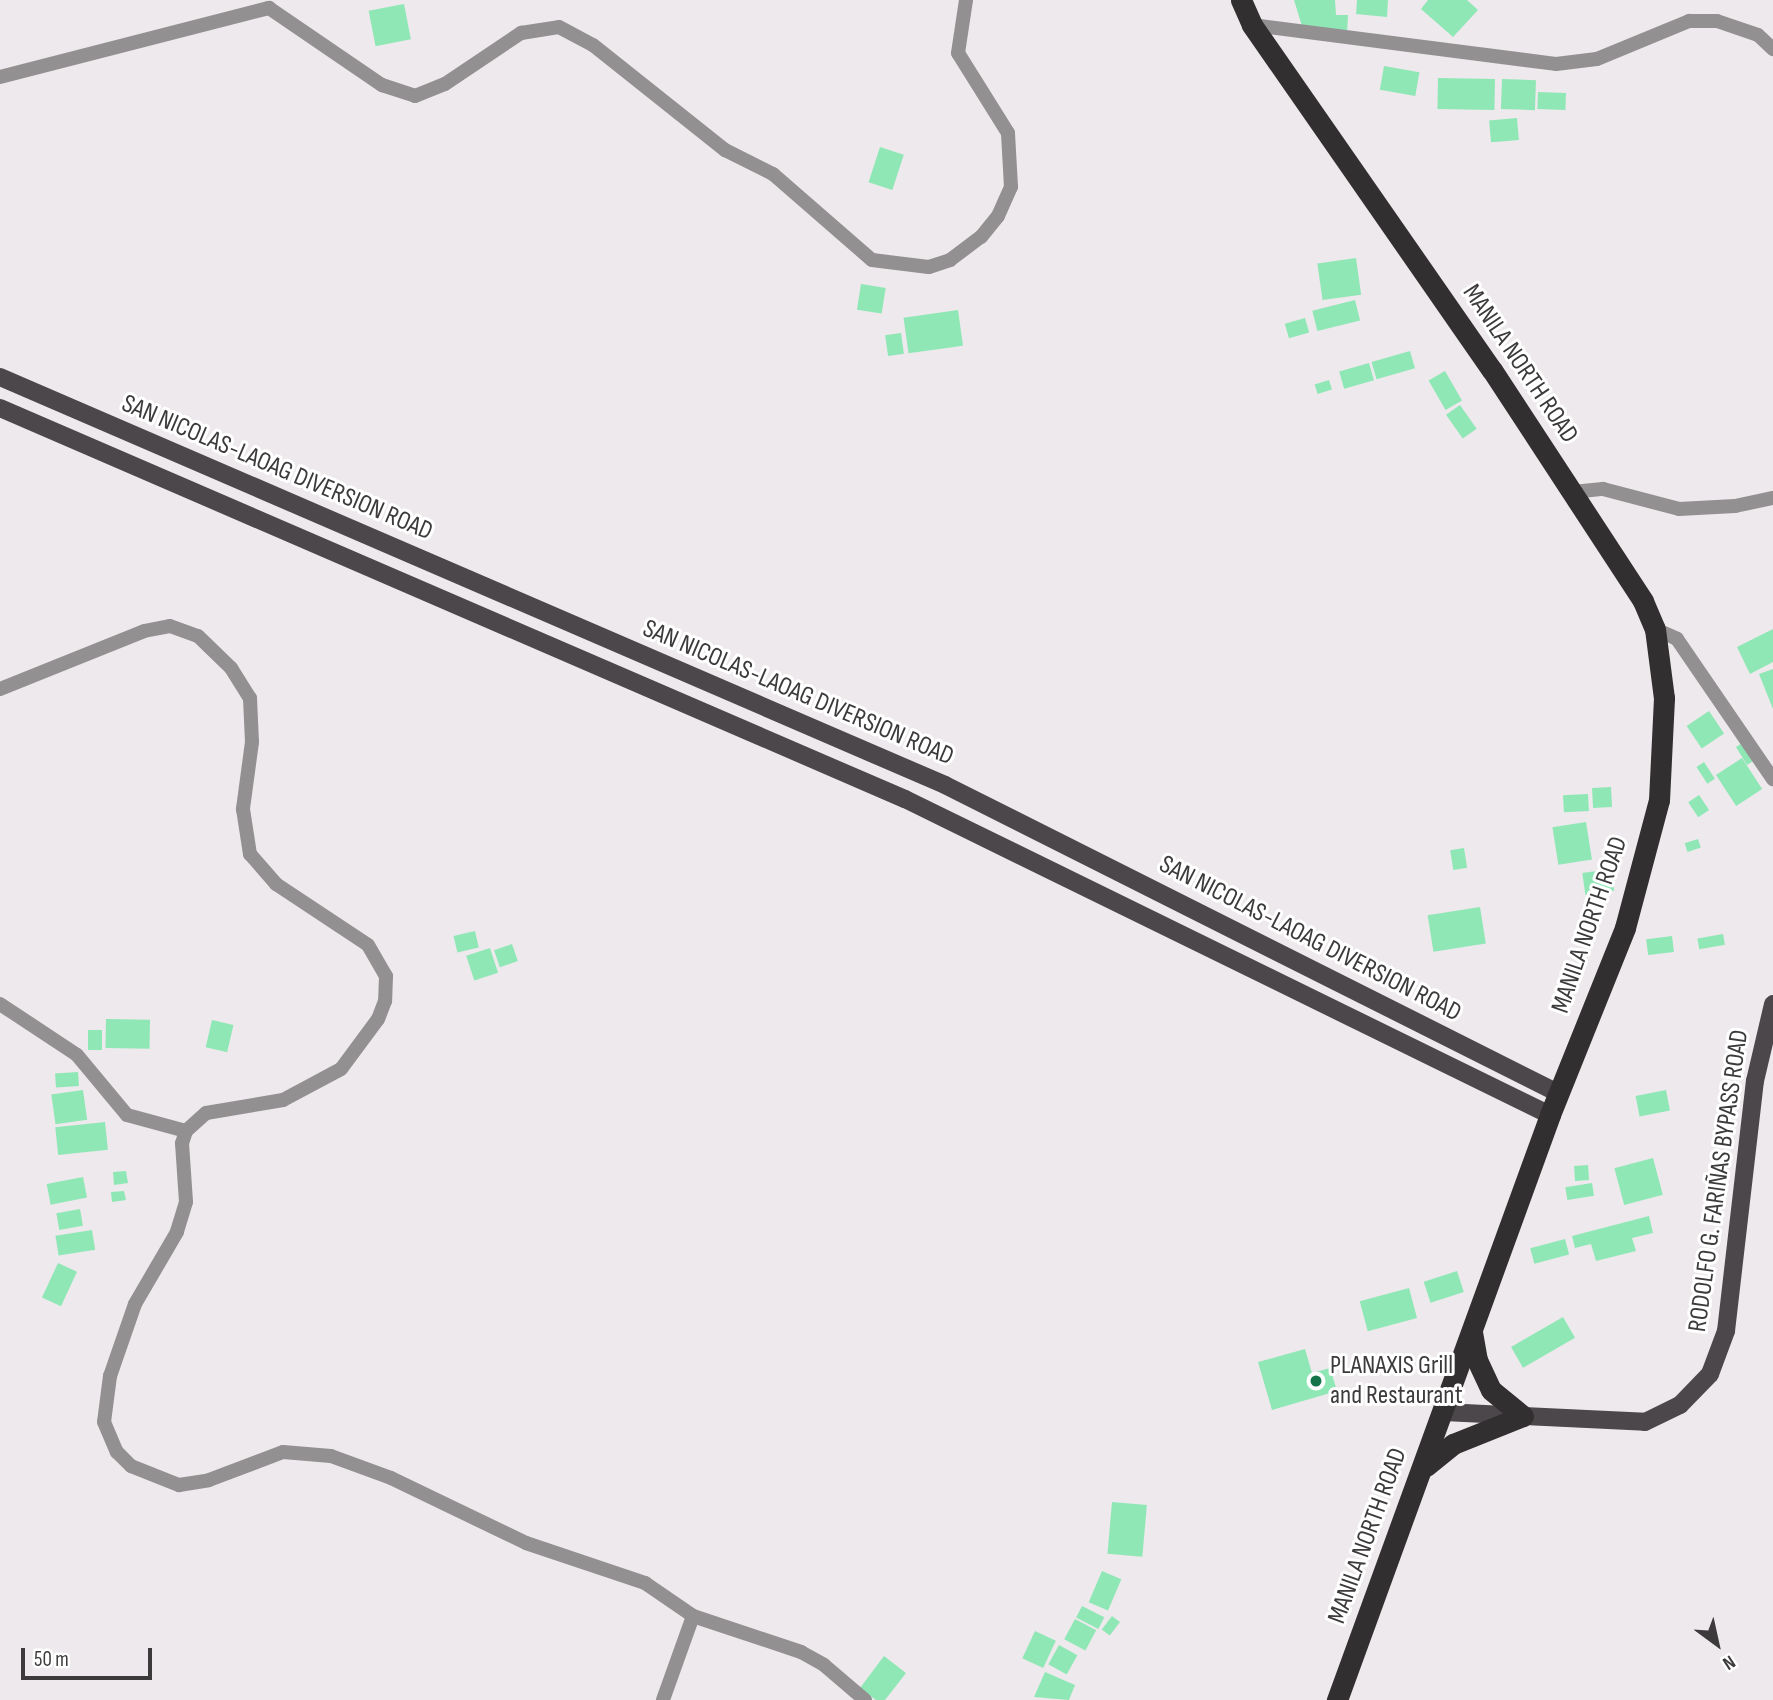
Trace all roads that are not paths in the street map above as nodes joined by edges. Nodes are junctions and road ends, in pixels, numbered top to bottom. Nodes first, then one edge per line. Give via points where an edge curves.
1 (966, 0) edge
2 (1241, 0) edge
3 (1252, 25) junction
4 (1773, 49) edge
5 (0, 77) edge
6 (0, 377) edge
7 (0, 408) edge
8 (1573, 492) junction
9 (1773, 498) edge
10 (1655, 629) junction
11 (0, 689) edge
12 (1773, 779) edge
13 (0, 1004) edge
14 (1773, 1004) edge
15 (1558, 1093) junction
16 (1550, 1115) junction
17 (186, 1131) junction
18 (1472, 1332) junction
19 (1444, 1412) junction
20 (1523, 1416) junction
21 (1422, 1470) junction
22 (693, 1616) junction
23 (663, 1700) edge
24 (865, 1700) edge
25 (1337, 1700) edge

1 - 5 street via 958,53 1008,133 1011,187 998,216 981,237 950,260 929,267 872,260 773,174 725,150 593,45 559,27 521,33 445,84 415,96 374,80 269,8
2 - 3 highway, MANILA NORTH ROAD
3 - 4 street via 1556,64 1597,59 1689,21 1717,21 1758,35
3 - 8 highway, MANILA NORTH ROAD
6 - 15 main road, SAN NICOLAS-LAOAG DIVERSION ROAD via 946,785
7 - 16 main road, SAN NICOLAS-LAOAG DIVERSION ROAD via 905,799
8 - 9 street via 1603,489 1679,509 1744,505
8 - 10 highway, MANILA NORTH ROAD via 1643,601
10 - 12 street via 1677,639
10 - 15 highway, MANILA NORTH ROAD via 1664,698 1659,800 1625,928
11 - 17 street via 144,631 170,626 198,636 232,668 250,698 252,742 243,809 250,854 276,884 356,935 380,961 386,975 385,1002 359,1049 341,1069 283,1100 224,1106 206,1113
13 - 17 street via 77,1055 127,1115
14 - 20 main road, RODOLFO G. FARIÑAS BYPASS ROAD via 1755,1080 1726,1331 1710,1374 1680,1405 1645,1422
15 - 16 highway, MANILA NORTH ROAD
16 - 18 highway, MANILA NORTH ROAD
17 - 22 street via 182,1143 186,1202 177,1231 135,1304 110,1376 104,1422 117,1452 131,1466 179,1485 209,1480 283,1452 331,1456 391,1478 526,1543 645,1583
18 - 19 highway, MANILA NORTH ROAD
18 - 20 highway via 1477,1360 1491,1390
19 - 20 main road, RODOLFO G. FARIÑAS BYPASS ROAD
19 - 21 highway, MANILA NORTH ROAD
20 - 21 highway via 1453,1444
21 - 25 highway, MANILA NORTH ROAD
22 - 23 street
22 - 24 street via 801,1652

